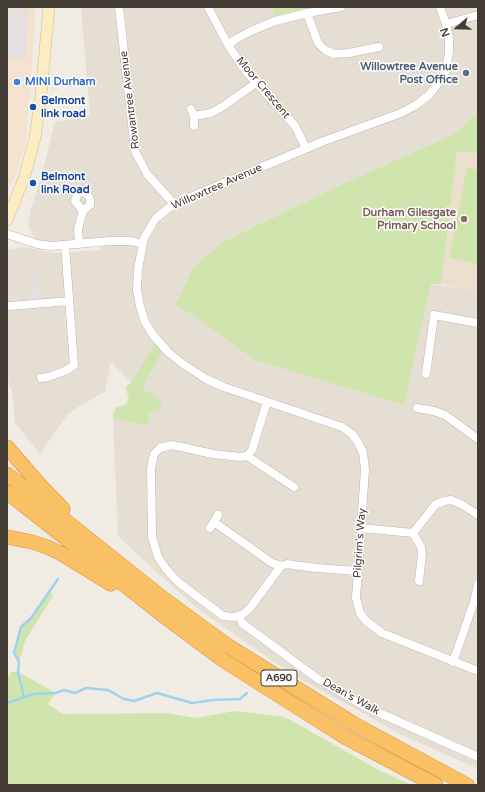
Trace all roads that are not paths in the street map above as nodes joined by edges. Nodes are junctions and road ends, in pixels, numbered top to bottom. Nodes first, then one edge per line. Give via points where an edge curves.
1 (49, 7) edge
2 (120, 7) edge
3 (208, 7) edge
4 (341, 7) edge
5 (440, 7) edge
6 (308, 13) junction
7 (478, 15) edge
8 (446, 24) junction
9 (228, 45) junction
10 (379, 48) dead end
11 (256, 84) junction
12 (194, 126) dead end
13 (306, 148) junction
14 (174, 204) junction
15 (83, 211) dead end
16 (7, 220) edge
17 (7, 234) edge
18 (79, 244) junction
19 (142, 244) junction
20 (65, 245) junction
21 (69, 301) junction
22 (10, 306) dead end
23 (478, 323) edge
24 (426, 374) dead end
25 (40, 378) dead end
26 (266, 402) junction
27 (417, 408) dead end
28 (478, 439) edge
29 (7, 447) edge
30 (247, 456) junction
31 (7, 474) edge
32 (294, 487) dead end
33 (7, 492) edge
34 (478, 515) edge
35 (214, 522) dead end
36 (361, 528) junction
37 (413, 533) junction
38 (7, 538) edge
39 (103, 551) junction
40 (281, 566) junction
41 (357, 571) junction
42 (419, 581) dead end
43 (478, 584) edge
44 (476, 602) edge
45 (164, 616) junction
46 (239, 616) junction
47 (454, 662) junction
48 (478, 671) edge
49 (478, 757) edge
50 (436, 785) edge
51 (467, 785) edge

1 - 16 street via 35,138 24,178
2 - 14 street, Rowantree Avenue via 135,151 147,174
3 - 9 street, Moor Crescent
4 - 6 street
5 - 8 street, Willowtree Avenue
6 - 9 street via 275,21 251,31
6 - 10 street via 318,43 325,50 334,54
7 - 8 street
8 - 13 street, Willowtree Avenue via 449,52 446,71 429,95 416,106 401,113
9 - 11 street, Moor Crescent
11 - 12 street via 211,113 192,112
11 - 13 street, Moor Crescent via 295,126
13 - 14 street, Willowtree Avenue
14 - 19 street, Willowtree Avenue via 156,218
15 - 18 street via 78,229
17 - 20 street via 37,244
18 - 19 street via 117,241
18 - 20 street
19 - 26 street, Willowtree Avenue via 137,290 143,317 153,335 168,352 206,379
20 - 21 street
21 - 22 street
21 - 25 street via 74,364 65,371
23 - 24 street via 434,315
26 - 30 street via 252,450
26 - 36 street, Pilgrim's Way via 342,427 352,434 364,453
27 - 28 street via 445,415
29 - 39 highway
30 - 32 street
30 - 46 street via 226,456 172,445 160,448 154,454 151,468 152,537 158,557 178,582 223,616
31 - 39 highway, A690
33 - 45 highway, A690
34 - 37 street via 461,504 451,500 444,501 435,505
35 - 40 street via 272,563
36 - 37 street
36 - 41 street, Pilgrim's Way
37 - 42 street via 421,546
38 - 45 highway via 32,542 62,554
39 - 51 highway, A690 via 228,646 354,724
40 - 41 street via 287,564
40 - 46 street via 250,608
41 - 47 street, Pilgrim's Way via 356,598 360,613 366,621 382,633
43 - 44 street
44 - 47 street
45 - 50 highway, A690 via 223,660 343,736
46 - 49 street, Dean's Walk via 242,623 318,679 364,706
47 - 48 street, Pilgrim's Way

